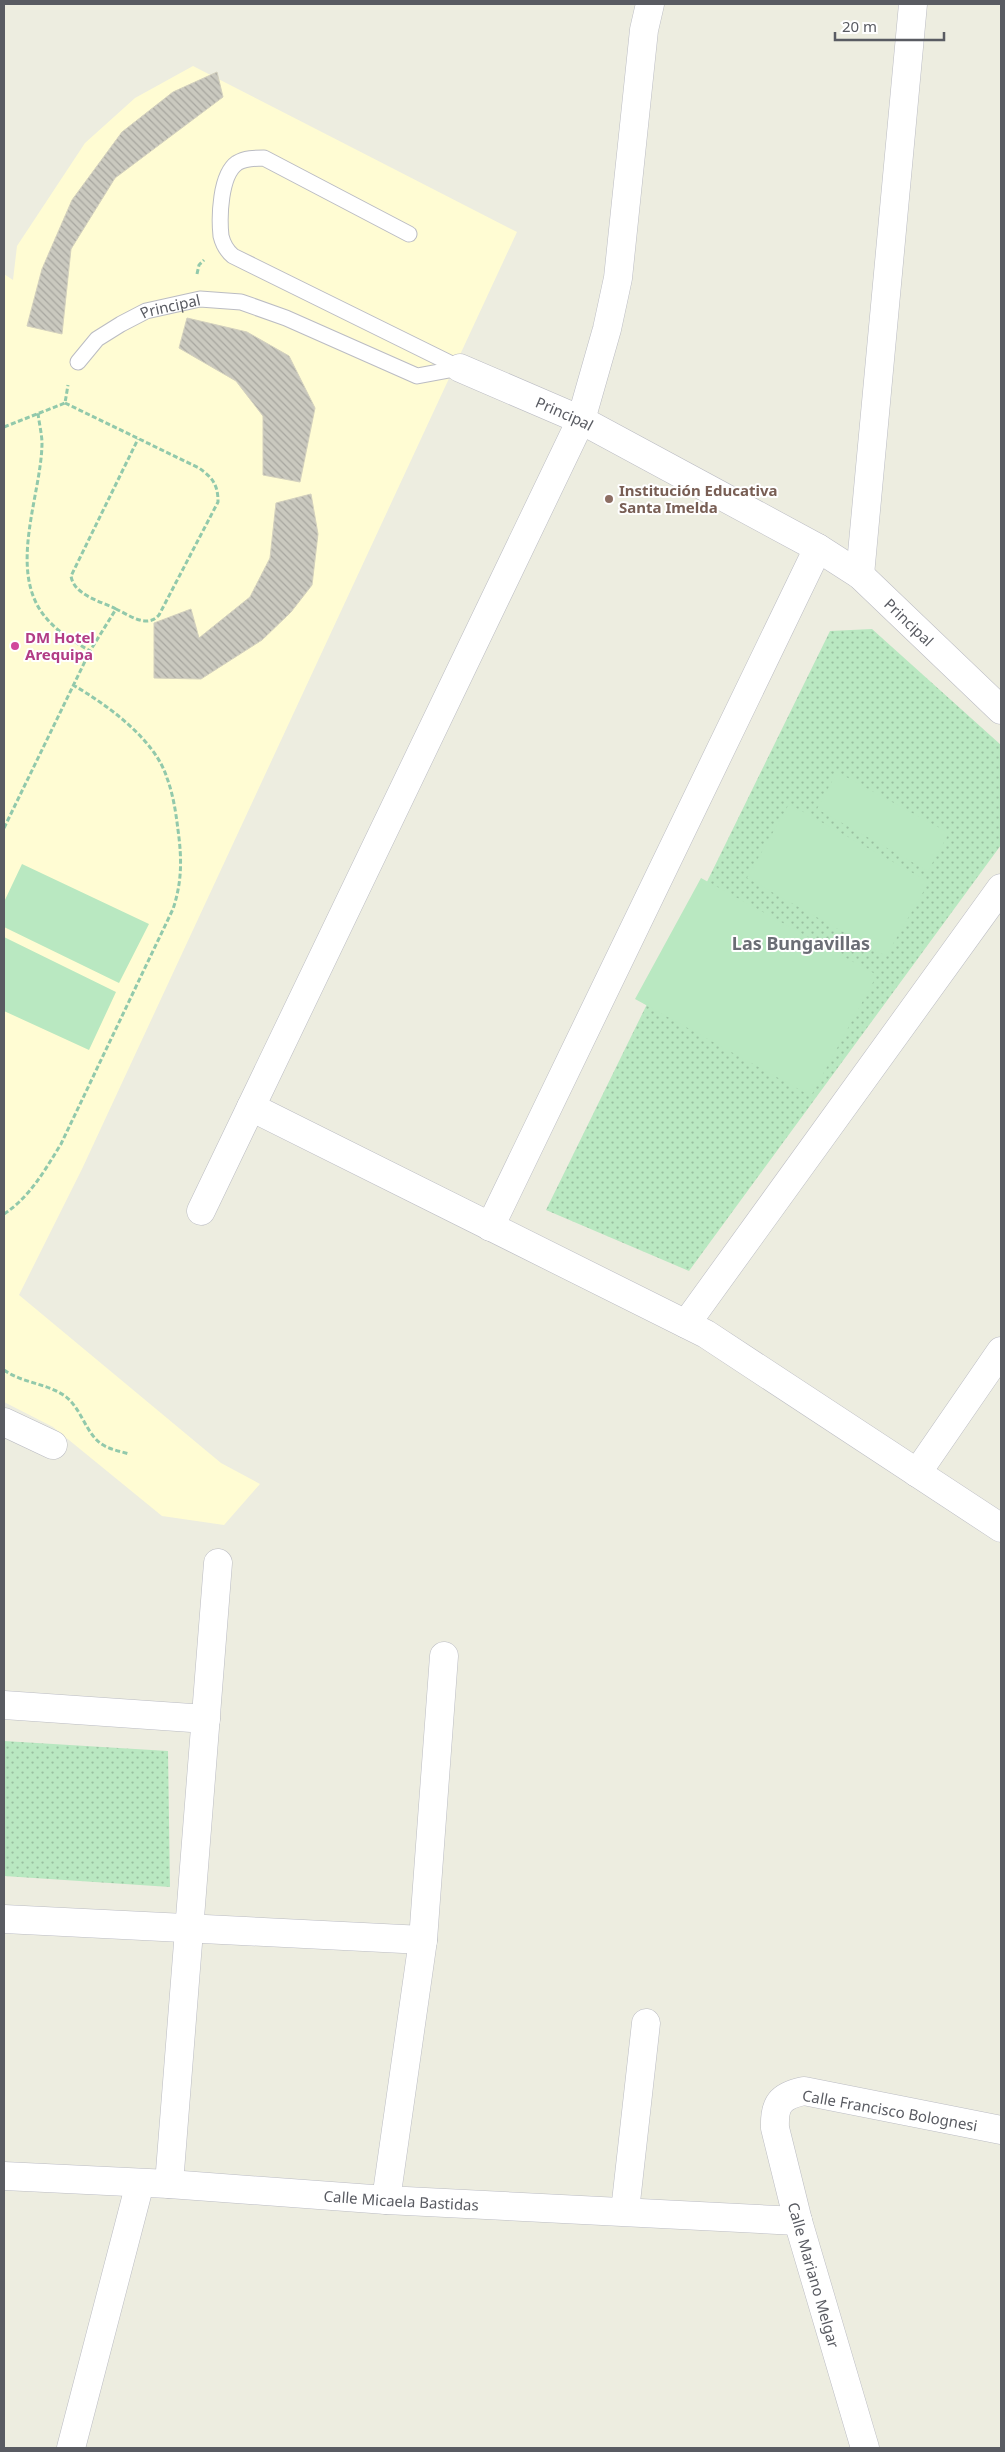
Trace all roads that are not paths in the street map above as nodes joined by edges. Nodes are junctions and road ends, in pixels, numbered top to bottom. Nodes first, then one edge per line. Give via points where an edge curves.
1 (650, 4) edge
2 (913, 4) edge
3 (409, 234) dead end
4 (78, 362) road end
5 (460, 368) junction
6 (581, 420) junction
7 (818, 548) junction
8 (860, 576) junction
9 (1001, 710) edge
10 (1001, 888) edge
11 (251, 1108) junction
12 (201, 1211) dead end
13 (490, 1227) junction
14 (686, 1324) junction
15 (1001, 1351) edge
16 (4, 1422) edge
17 (53, 1445) dead end
18 (917, 1473) junction
19 (1001, 1528) edge
20 (218, 1563) dead end
21 (444, 1656) dead end
22 (4, 1705) edge
23 (206, 1719) junction
24 (4, 1919) edge
25 (191, 1928) junction
26 (423, 1940) junction
27 (646, 2023) dead end
28 (781, 2100) joint
29 (1001, 2130) edge
30 (4, 2176) edge
31 (140, 2183) junction
32 (169, 2184) junction
33 (386, 2200) junction
34 (624, 2211) junction
35 (798, 2221) junction
36 (71, 2448) edge
37 (865, 2448) edge

1 - 6 street via 644,30 618,278
2 - 8 street
3 - 5 lane via 264,158 247,159 234,167 223,186 221,236 228,251 242,262
4 - 5 lane, Principal via 97,339 146,311 200,299 241,302 286,318 417,376
5 - 6 street, Principal
6 - 7 street, Principal
6 - 11 street
7 - 8 street, Principal
7 - 13 street
8 - 9 street, Principal
10 - 14 street
11 - 12 street
11 - 13 street
13 - 14 street
14 - 18 street
15 - 18 street
16 - 17 street
18 - 19 street
20 - 23 street
21 - 26 street
22 - 23 street
23 - 25 street
24 - 25 street
25 - 26 street
25 - 32 street
26 - 33 street
27 - 34 street
28 - 29 street, Calle Francisco Bolognesi via 804,2091
28 - 35 street, Calle Mariano Melgar via 774,2114 775,2128
30 - 31 street, Calle Micaela Bastidas
31 - 32 street, Calle Micaela Bastidas
31 - 36 street
32 - 33 street, Calle Micaela Bastidas
33 - 34 street, Calle Micaela Bastidas
34 - 35 street, Calle Micaela Bastidas
35 - 37 street, Calle Mariano Melgar

